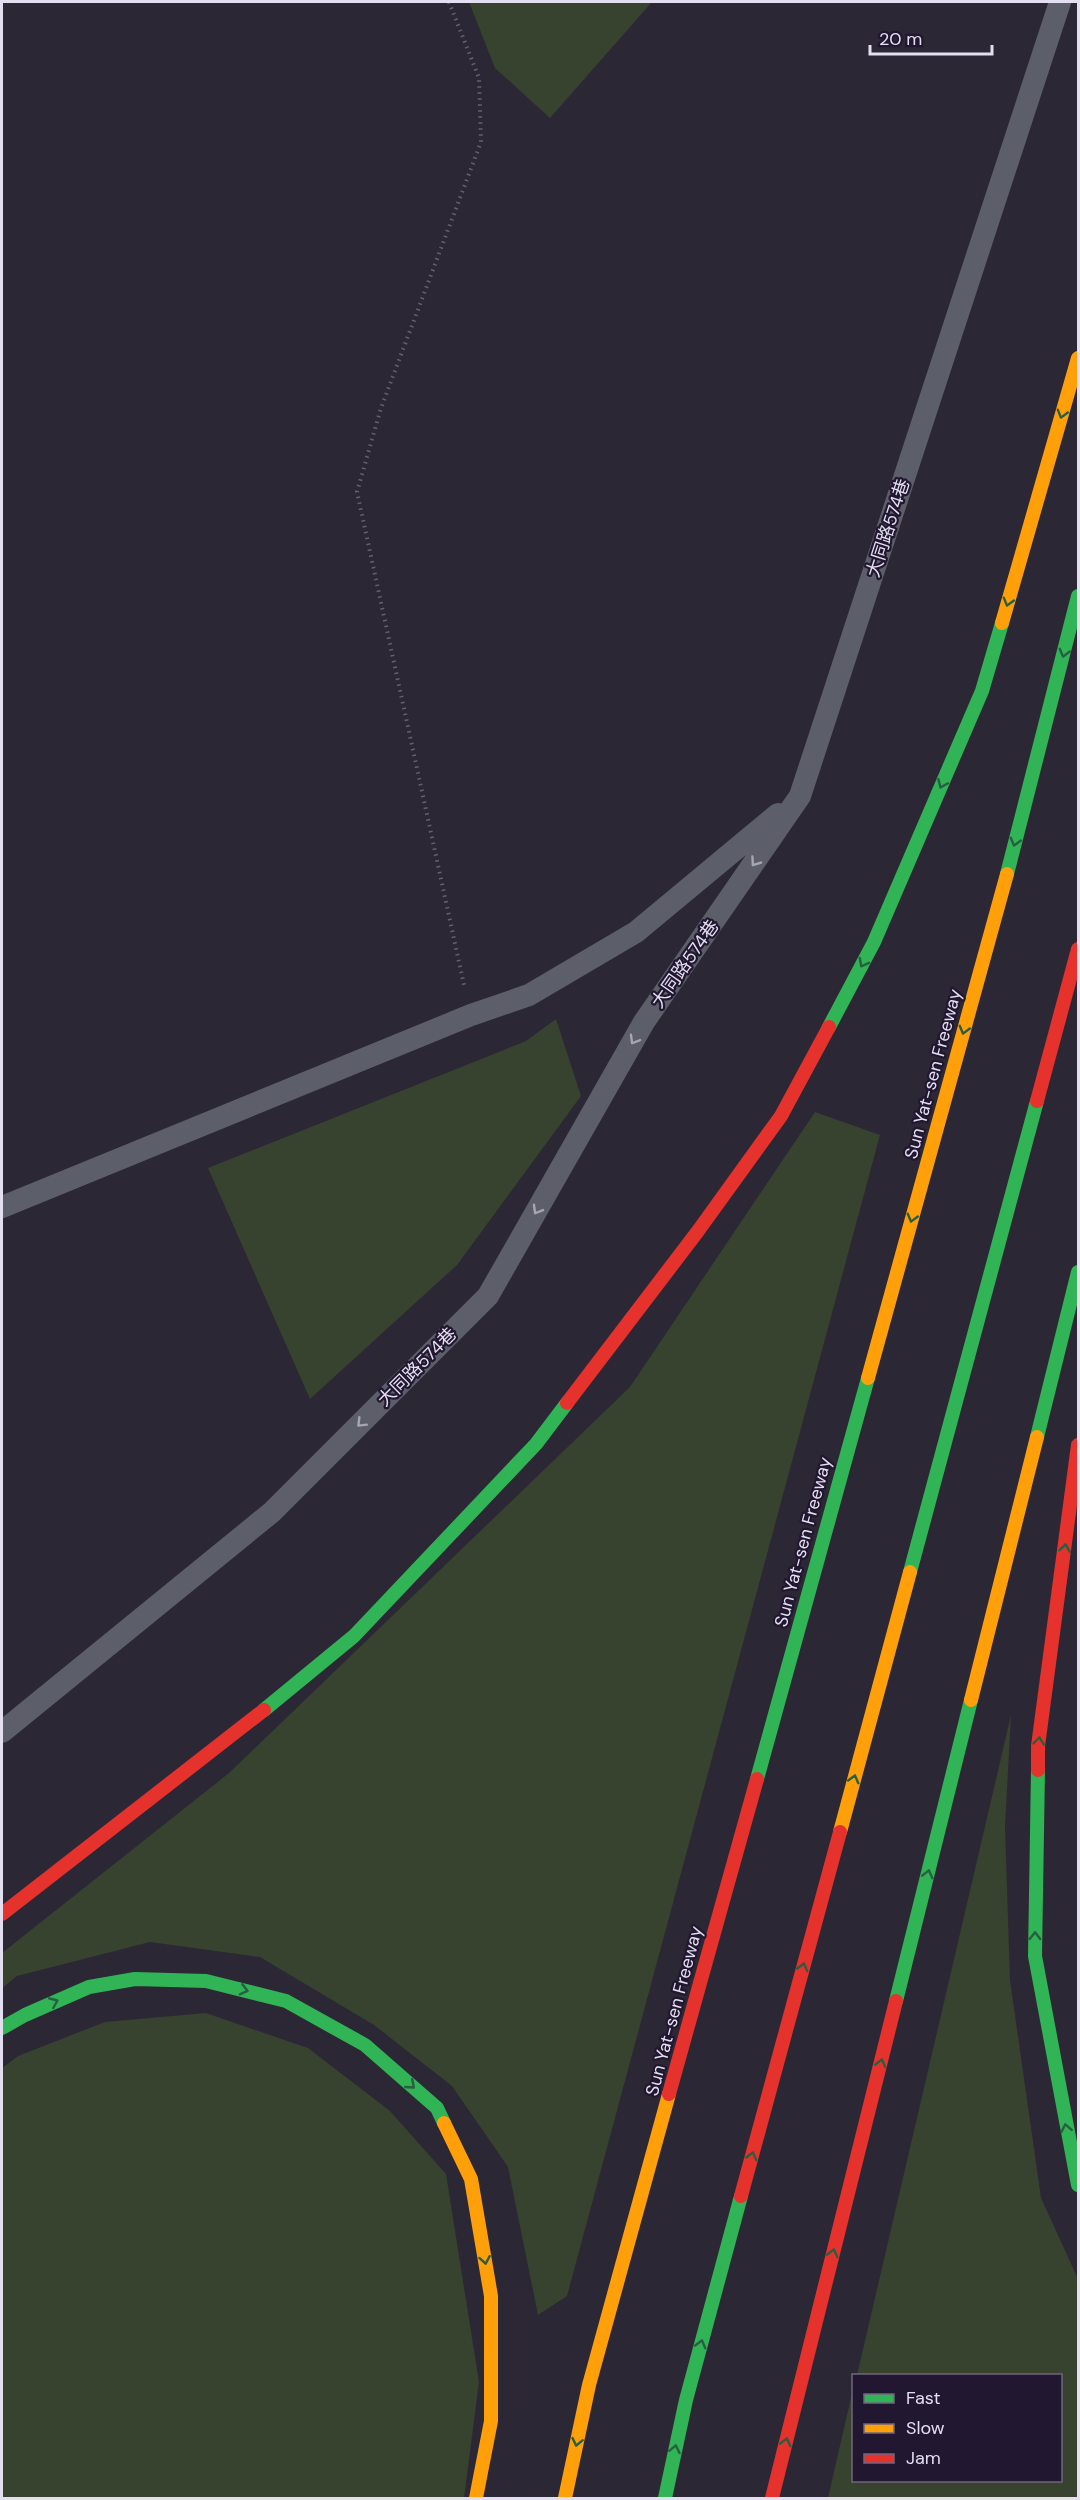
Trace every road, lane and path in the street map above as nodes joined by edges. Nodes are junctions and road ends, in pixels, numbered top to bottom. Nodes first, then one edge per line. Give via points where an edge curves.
1 (449, 2) edge
2 (1060, 2) edge
3 (1078, 358) edge
4 (1078, 596) edge
5 (800, 796) junction
6 (1078, 949) edge
7 (471, 1015) junction
8 (2, 1207) edge
9 (1078, 1272) edge
10 (1078, 1445) edge
11 (2, 1732) edge
12 (2, 1914) edge
13 (2, 2028) edge
14 (1078, 2185) edge
15 (476, 2499) edge
16 (565, 2499) edge
17 (665, 2499) edge
18 (772, 2499) edge

1 - 7 path via 479,78 481,142 381,408 357,492
2 - 5 lane, 大同路574巷
3 -> 12 highway via 982,691 874,942 782,1116 536,1444 354,1636 216,1749
4 -> 16 highway, Sun Yat-sen Freeway via 1002,889 589,2385
5 - 7 lane via 636,932 529,995
5 -> 11 lane, 大同路574巷 via 644,1022 488,1296 272,1512
17 -> 6 highway via 686,2400
7 - 8 lane
18 -> 9 highway
14 -> 10 highway via 1035,1956 1038,1746
13 -> 15 highway via 89,1987 135,1979 206,1981 286,2001 365,2045 437,2108 471,2179 491,2296 491,2421

